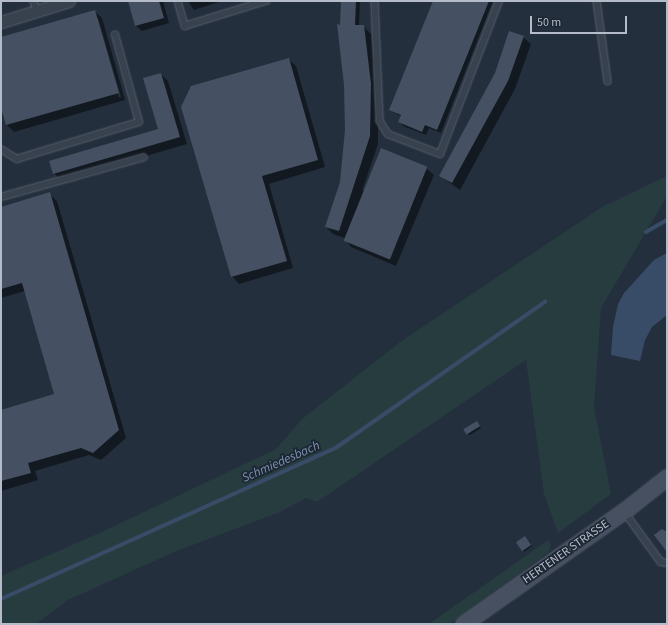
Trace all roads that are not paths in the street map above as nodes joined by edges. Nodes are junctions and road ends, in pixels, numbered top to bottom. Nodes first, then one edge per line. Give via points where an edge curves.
1 (69, 1) edge
2 (178, 1) edge
3 (266, 1) edge
4 (375, 1) edge
5 (499, 1) edge
6 (597, 1) edge
7 (35, 6) edge
8 (1, 22) edge
9 (115, 36) dead end
10 (608, 81) dead end
11 (1, 149) edge
12 (144, 157) dead end
13 (1, 197) edge
14 (667, 477) edge
15 (624, 511) junction
16 (667, 562) edge
17 (463, 624) edge

1 - 7 street
2 - 3 lane via 185,26
4 - 5 lane via 380,121 388,134 440,154
6 - 10 lane
7 - 8 street
9 - 11 lane via 139,122 17,159
12 - 13 lane
14 - 15 main road, HERTENER STRASSE
15 - 16 lane via 661,562
15 - 17 main road, HERTENER STRASSE

